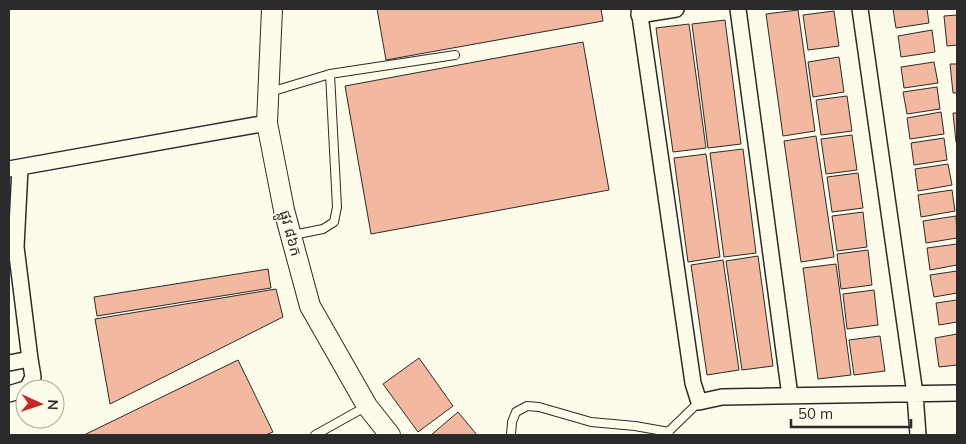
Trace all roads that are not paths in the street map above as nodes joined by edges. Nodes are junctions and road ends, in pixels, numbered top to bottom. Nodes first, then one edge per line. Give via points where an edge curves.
1 (272, 9) edge
2 (676, 9) edge
3 (738, 9) edge
4 (860, 9) edge
5 (639, 12) edge
6 (455, 55) dead end
7 (330, 74) junction
8 (268, 93) junction
9 (267, 123) junction
10 (14, 168) edge
11 (291, 235) junction
12 (30, 359) junction
13 (9, 363) edge
14 (32, 379) edge
15 (957, 392) edge
16 (915, 394) junction
17 (790, 396) junction
18 (699, 402) junction
19 (367, 406) junction
20 (666, 434) edge
21 (315, 435) edge
22 (390, 435) edge
23 (511, 435) edge
24 (918, 435) edge

1 - 8 street, ផ្លូវ ៨៦ក
2 - 5 street
3 - 17 street
4 - 16 street
5 - 18 street via 693,383
6 - 7 lane
7 - 8 lane
7 - 11 lane via 337,207 334,222 323,229
8 - 9 street, ផ្លូវ ៨៦ក
9 - 10 street
9 - 11 street, ផ្លូវ ៨៦ក
10 - 12 street via 16,247
11 - 19 street, ផ្លូវ ៨៦ក via 310,306
12 - 13 street
12 - 14 street
15 - 16 street
16 - 17 street
16 - 24 street
17 - 18 street via 722,397
18 - 20 lane
19 - 21 lane
19 - 22 street, ផ្លូវ ៨៦ក
20 - 23 lane via 635,426 591,422 527,406 516,412

